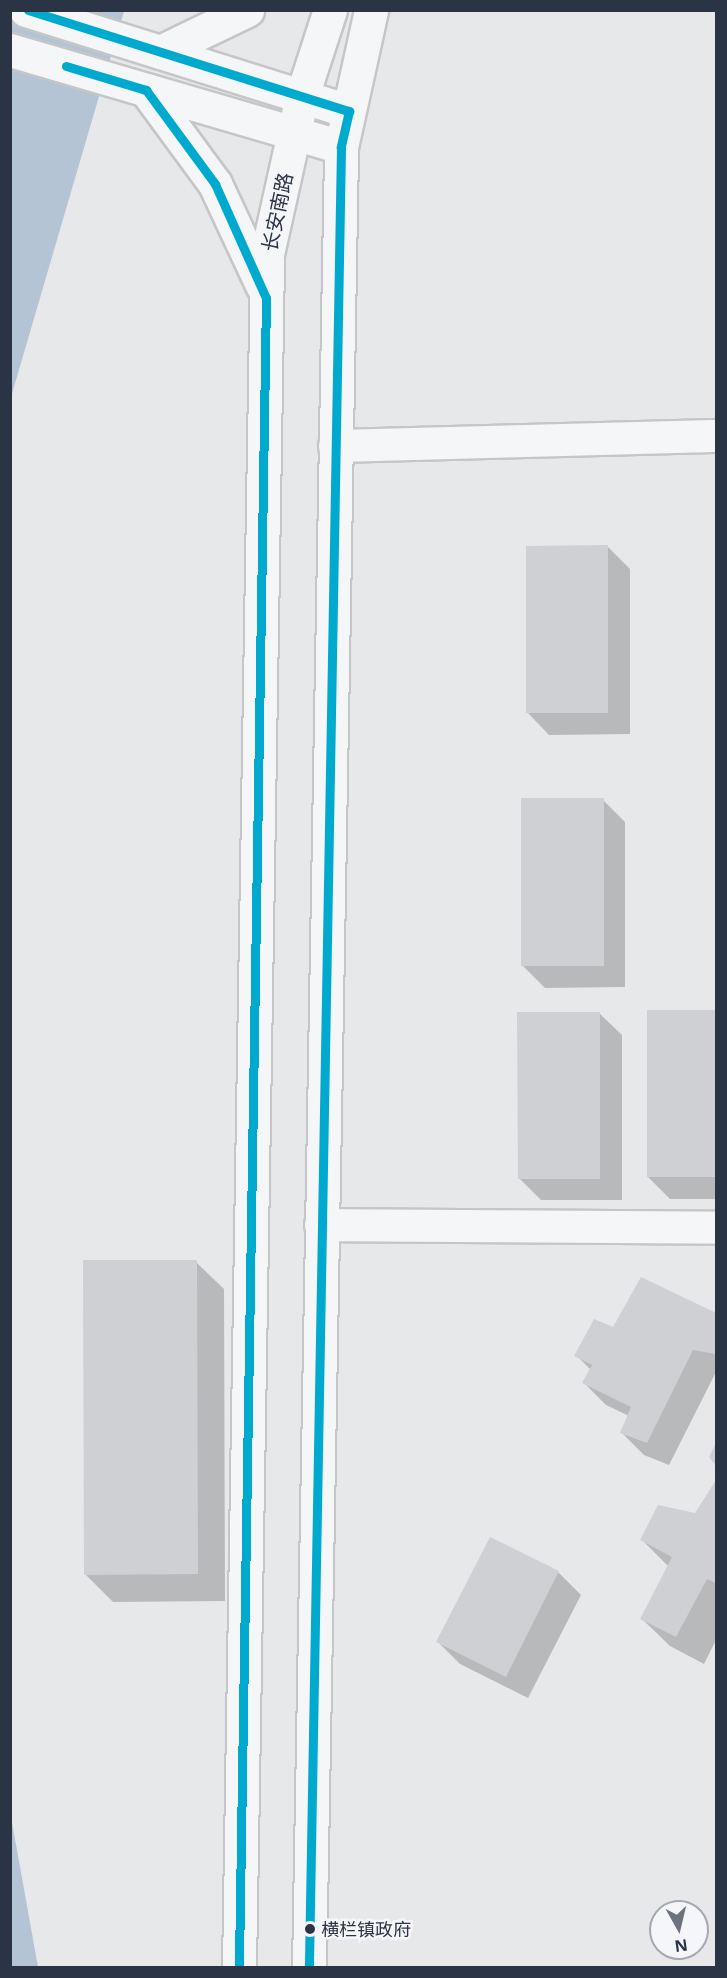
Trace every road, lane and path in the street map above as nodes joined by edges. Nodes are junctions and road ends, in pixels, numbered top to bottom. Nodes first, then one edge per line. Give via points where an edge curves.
1 (26, 10) edge
2 (247, 10) edge
3 (330, 10) edge
4 (371, 10) edge
5 (10, 50) edge
6 (159, 52) junction
7 (146, 90) junction
8 (302, 96) junction
9 (349, 111) junction
10 (295, 134) junction
11 (341, 147) junction
12 (266, 298) junction
13 (717, 436) edge
14 (335, 446) junction
15 (321, 1225) junction
16 (717, 1228) edge
17 (239, 1968) edge
18 (309, 1968) edge

1 - 6 street
2 - 6 street
3 - 8 street, 长安南路
4 - 9 street
5 - 7 street
6 - 8 street
7 - 10 street
7 - 12 street via 215,184
8 - 9 street
8 - 10 street, 长安南路
9 - 11 street
10 - 11 street
10 - 12 street, 长安南路 via 267,254
11 - 14 street
12 - 17 street, 长安南路
13 - 14 street
14 - 15 street
15 - 16 street
15 - 18 street

